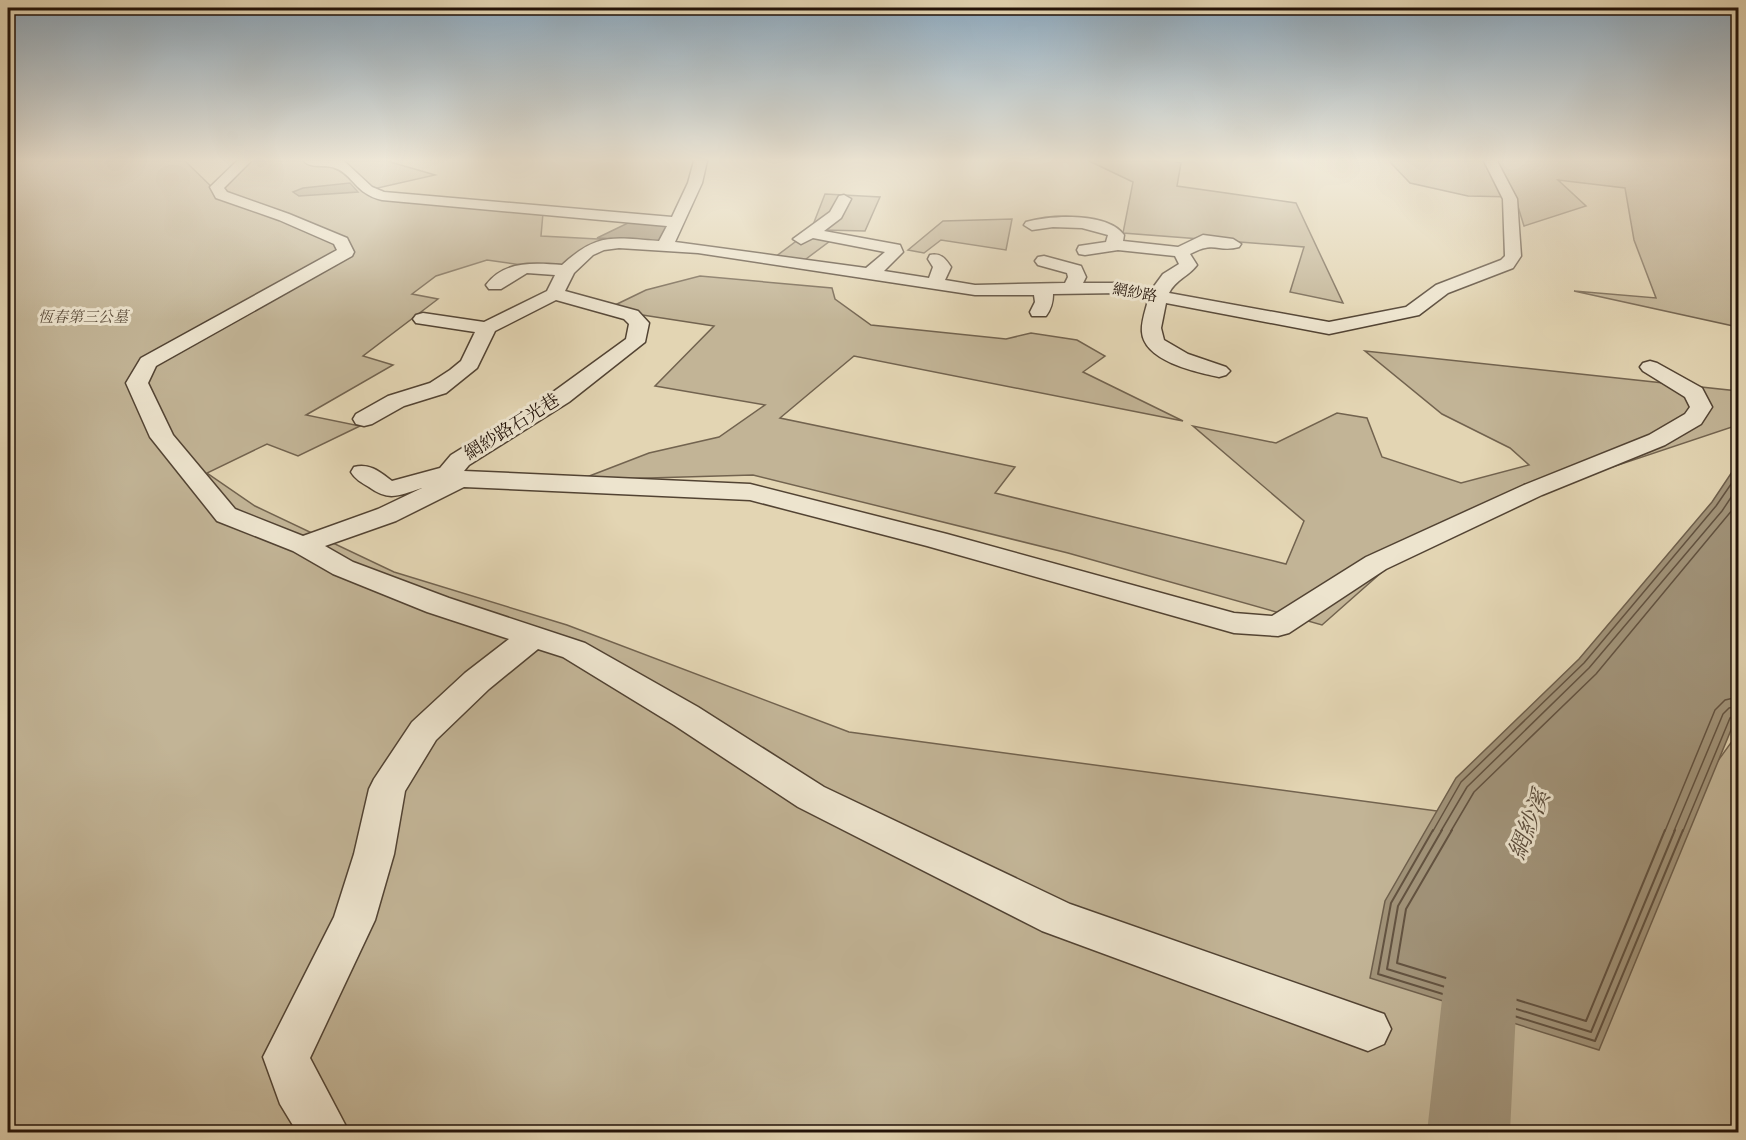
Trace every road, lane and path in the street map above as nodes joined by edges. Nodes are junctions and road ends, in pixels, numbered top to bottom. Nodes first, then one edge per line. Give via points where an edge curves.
1 (276, 214) edge
2 (588, 214) edge
3 (681, 214) edge
4 (836, 214) edge
5 (1511, 214) edge
6 (677, 222) junction
7 (1032, 225) dead end
8 (810, 233) junction
9 (1233, 244) dead end
10 (665, 245) junction
11 (1118, 245) junction
12 (1085, 250) dead end
13 (1181, 252) junction
14 (768, 258) junction
15 (936, 259) dead end
16 (1044, 261) dead end
17 (566, 271) junction
18 (870, 274) junction
19 (495, 285) dead end
20 (933, 285) junction
21 (1072, 287) junction
22 (1043, 288) junction
23 (554, 294) junction
24 (1157, 296) junction
25 (1039, 312) dead end
26 (423, 319) dead end
27 (487, 328) junction
28 (1650, 368) dead end
29 (1219, 371) dead end
30 (364, 419) dead end
31 (363, 472) dead end
32 (455, 475) junction
33 (303, 545) junction
34 (534, 636) junction
35 (1368, 1029) dead end
36 (324, 1132) edge

1 - 33 street via 341,241 346,252 148,362 137,383 162,437 226,515
2 - 6 street
3 - 6 street
4 - 8 street
5 - 24 street, 網紗路 via 1513,256 1507,264 1442,290 1412,311 1329,328
6 - 10 street
7 - 11 street via 1075,221 1095,225 1112,230
8 - 14 street
8 - 18 street via 894,249
9 - 13 street via 1203,240
10 - 14 street, 網紗路
10 - 17 street via 601,244 587,251
11 - 12 street
11 - 13 street
13 - 24 street via 1188,266 1172,275
14 - 18 street, 網紗路
15 - 20 street via 942,267
16 - 21 street via 1075,270 1077,277
17 - 19 street via 527,268
17 - 23 street
18 - 20 street, 網紗路
20 - 22 street, 網紗路 via 975,290
21 - 22 street, 網紗路
21 - 24 street, 網紗路 via 1121,288
22 - 25 street via 1044,302
23 - 27 street
23 - 32 street, 網紗路石光巷 via 631,315 639,323 635,342 561,397 460,460
24 - 29 street via 1151,332 1154,342 1164,351
26 - 27 street
27 - 30 street via 470,364 458,375 438,388 396,401
28 - 32 street via 1694,393 1701,407 1693,420 1657,440 1533,490 1376,563 1278,626 1234,623 750,492
31 - 32 street via 389,490
32 - 33 street, 網紗路石光巷 via 387,515
33 - 34 street via 343,568
34 - 35 street via 574,650 811,797 1057,918
34 - 36 street via 477,681 424,731 387,789 375,855 354,920 285,1058

